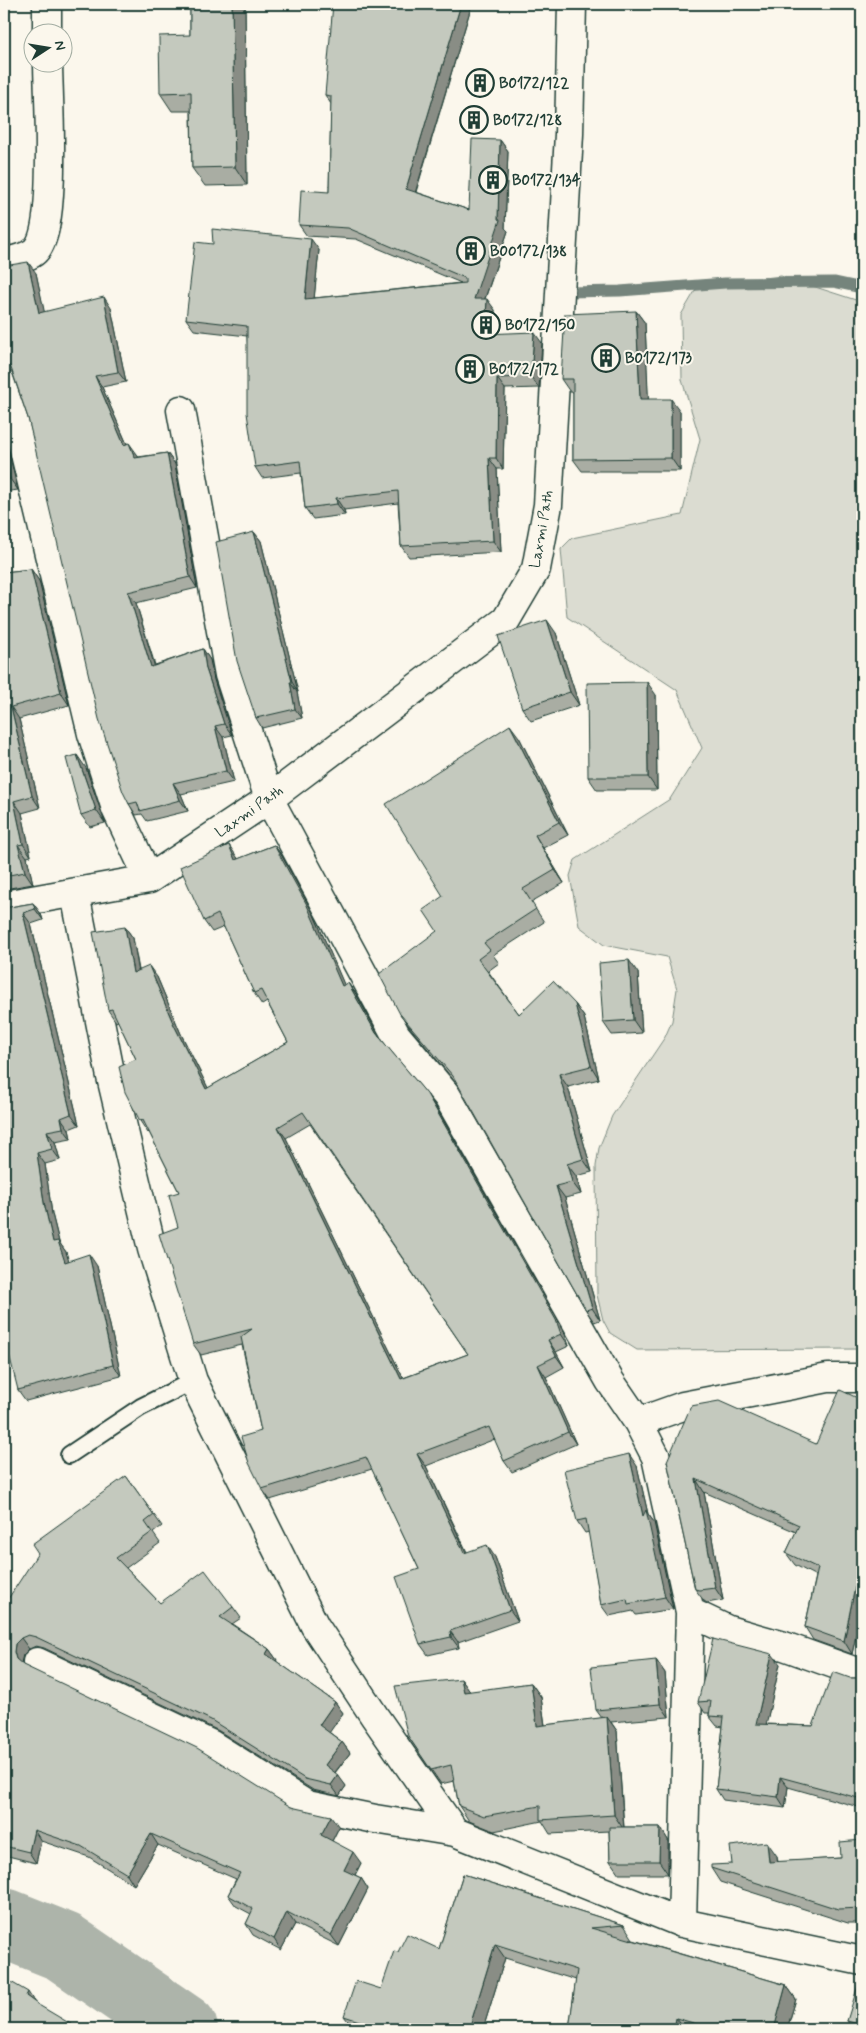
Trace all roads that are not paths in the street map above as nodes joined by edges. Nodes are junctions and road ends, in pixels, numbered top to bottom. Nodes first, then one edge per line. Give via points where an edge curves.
1 (47, 4) edge
2 (572, 4) edge
3 (48, 22) edge
4 (48, 72) edge
5 (4, 264) edge
6 (4, 384) edge
7 (181, 410) dead end
8 (269, 798) junction
9 (149, 879) junction
10 (75, 894) junction
11 (4, 905) edge
12 (862, 1378) edge
13 (193, 1381) junction
14 (638, 1422) junction
15 (69, 1455) dead end
16 (690, 1612) junction
17 (37, 1662) dead end
18 (862, 1674) edge
19 (456, 1832) junction
20 (682, 1923) junction
21 (862, 1961) edge

1 - 3 street
2 - 8 street, Laxmi Path via 569,134 548,505 536,569 506,620
4 - 5 street via 49,200 43,240 35,252
6 - 9 street via 23,443 92,734 116,809
7 - 8 street via 229,676
8 - 9 street, Laxmi Path
8 - 14 street via 396,1035 448,1097 610,1381
9 - 10 street, Laxmi Path
10 - 11 street, Laxmi Path
10 - 13 street via 111,1077 152,1249
12 - 14 street via 828,1378 683,1406
13 - 15 lane via 141,1407
13 - 19 street via 315,1626 374,1717
14 - 16 street via 656,1457
16 - 18 street via 728,1630
16 - 20 street
17 - 19 street via 212,1745 307,1805
19 - 20 street
20 - 21 street

